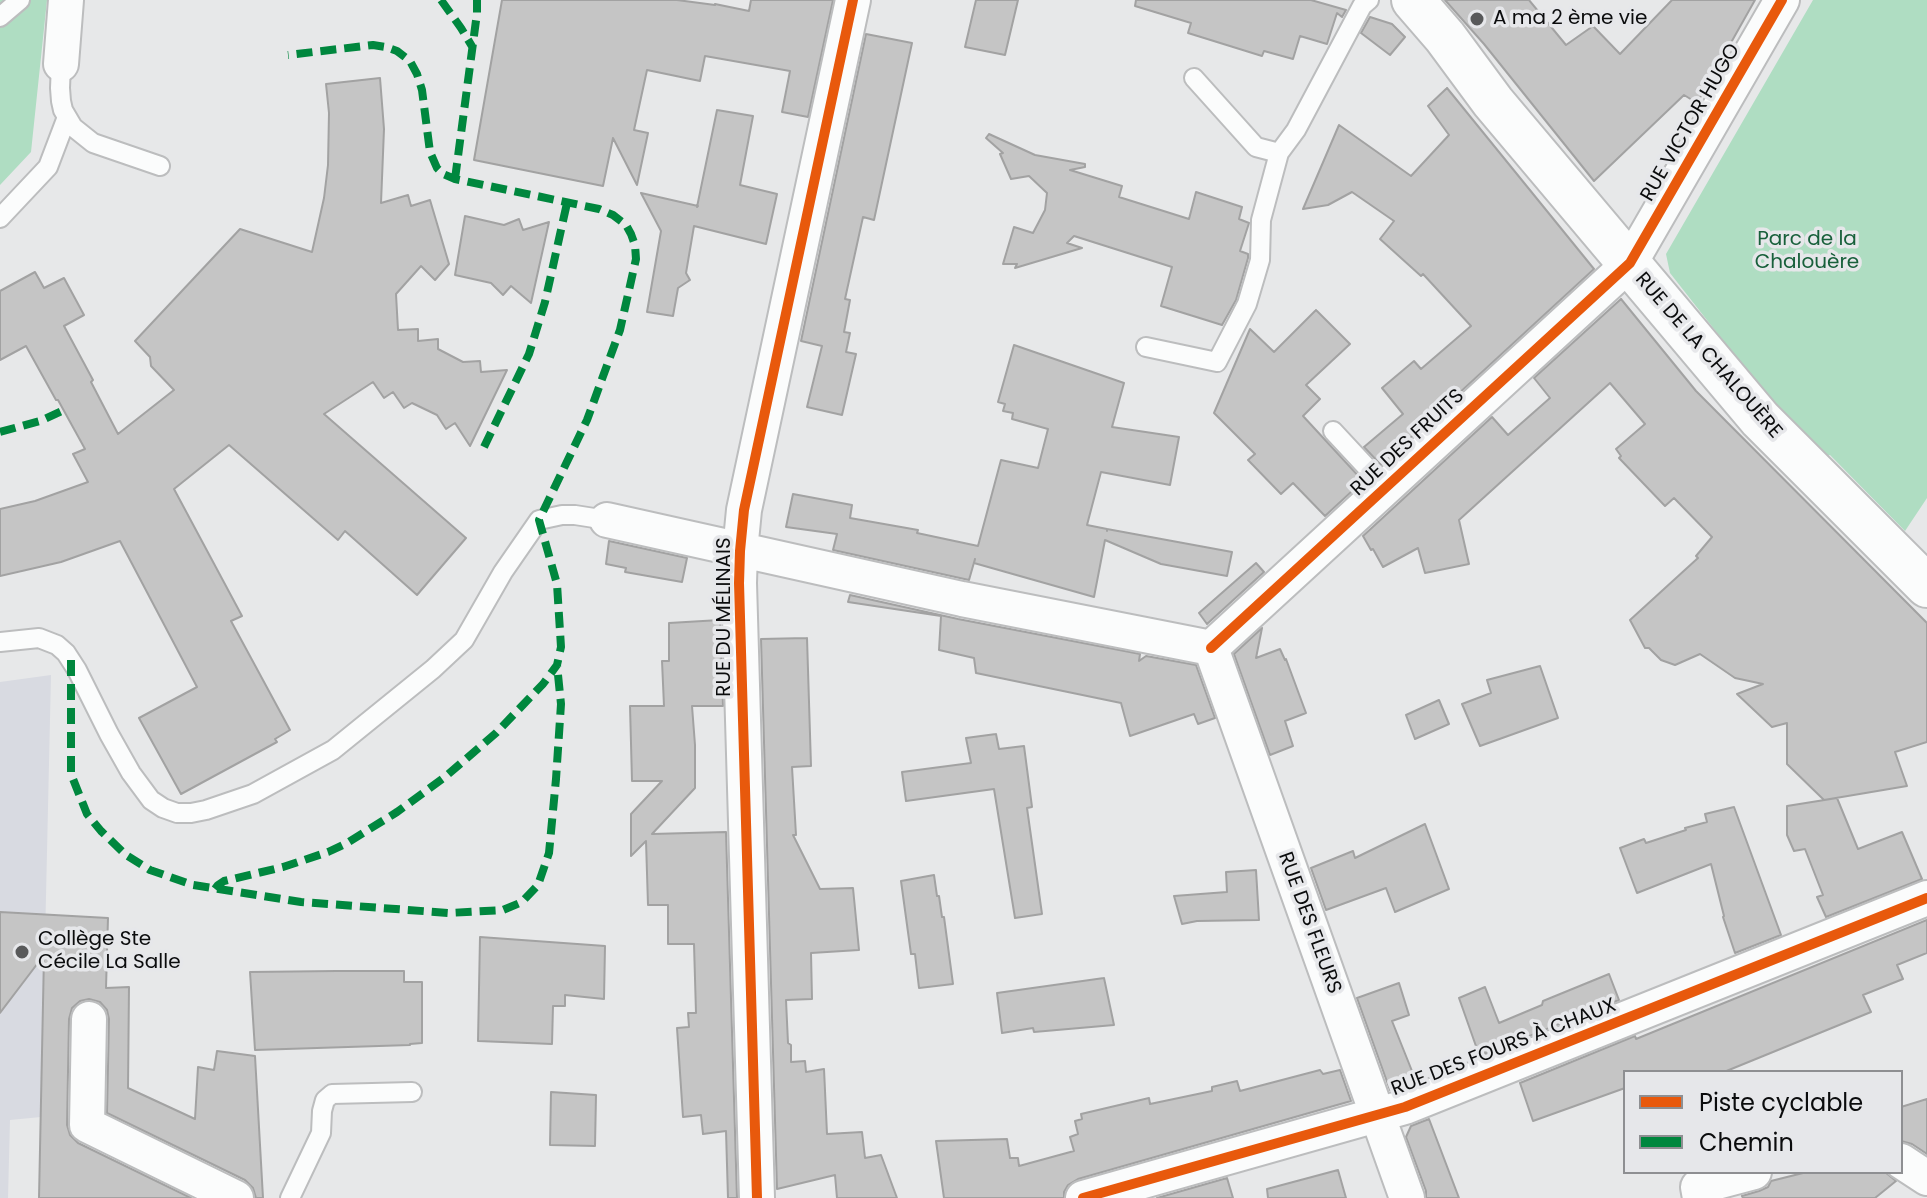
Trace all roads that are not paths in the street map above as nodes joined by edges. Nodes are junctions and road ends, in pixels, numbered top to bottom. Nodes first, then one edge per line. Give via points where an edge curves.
1 (20, 0) edge
2 (66, 0) edge
3 (853, 0) edge
4 (1369, 0) edge
5 (1413, 0) edge
6 (1782, 0) edge
7 (0, 17) edge
8 (61, 64) joint
9 (1194, 78) dead end
10 (67, 117) junction
11 (1279, 153) junction
12 (160, 166) dead end
13 (0, 218) edge
14 (1630, 263) junction
15 (1146, 347) dead end
16 (1333, 431) dead end
17 (1386, 488) junction
18 (607, 520) joint
19 (740, 551) junction
20 (1927, 586) edge
21 (0, 642) edge
22 (1211, 648) junction
23 (1927, 898) edge
24 (89, 1019) dead end
25 (412, 1092) dead end
26 (1378, 1116) junction
27 (1903, 1162) edge
28 (1748, 1174) edge
29 (1927, 1178) edge
30 (1699, 1192) edge
31 (236, 1198) edge
32 (290, 1198) edge
33 (757, 1198) edge
34 (1083, 1198) edge
35 (1407, 1198) edge

1 - 7 lane
2 - 8 street
3 - 19 street, RUE DU MÉLINAIS via 744,510
4 - 11 lane
5 - 14 street, RUE DE LA CHALOUÈRE
6 - 14 street, RUE VICTOR HUGO
8 - 10 lane
9 - 11 lane via 1256,147
10 - 12 lane via 93,143
10 - 13 lane via 48,167
11 - 15 lane via 1247,304 1217,362
14 - 17 street, RUE DES FRUITS
14 - 20 street, RUE DE LA CHALOUÈRE via 1760,419
16 - 17 lane
17 - 22 street, RUE DES FRUITS
18 - 19 street
18 - 21 lane via 575,515 539,520 464,640 433,669 333,750 253,794 206,810 177,813 151,800 116,747 77,670 57,645 39,638
19 - 22 street
19 - 33 street, RUE DU MÉLINAIS
22 - 26 street, RUE DES FLEURS
23 - 26 street, RUE DES FOURS À CHAUX
24 - 31 street via 87,1125
25 - 32 lane via 332,1094 325,1100 321,1133
26 - 34 street, RUE DES FOURS À CHAUX
26 - 35 street, RUE DES FLEURS
27 - 29 street
28 - 30 street

